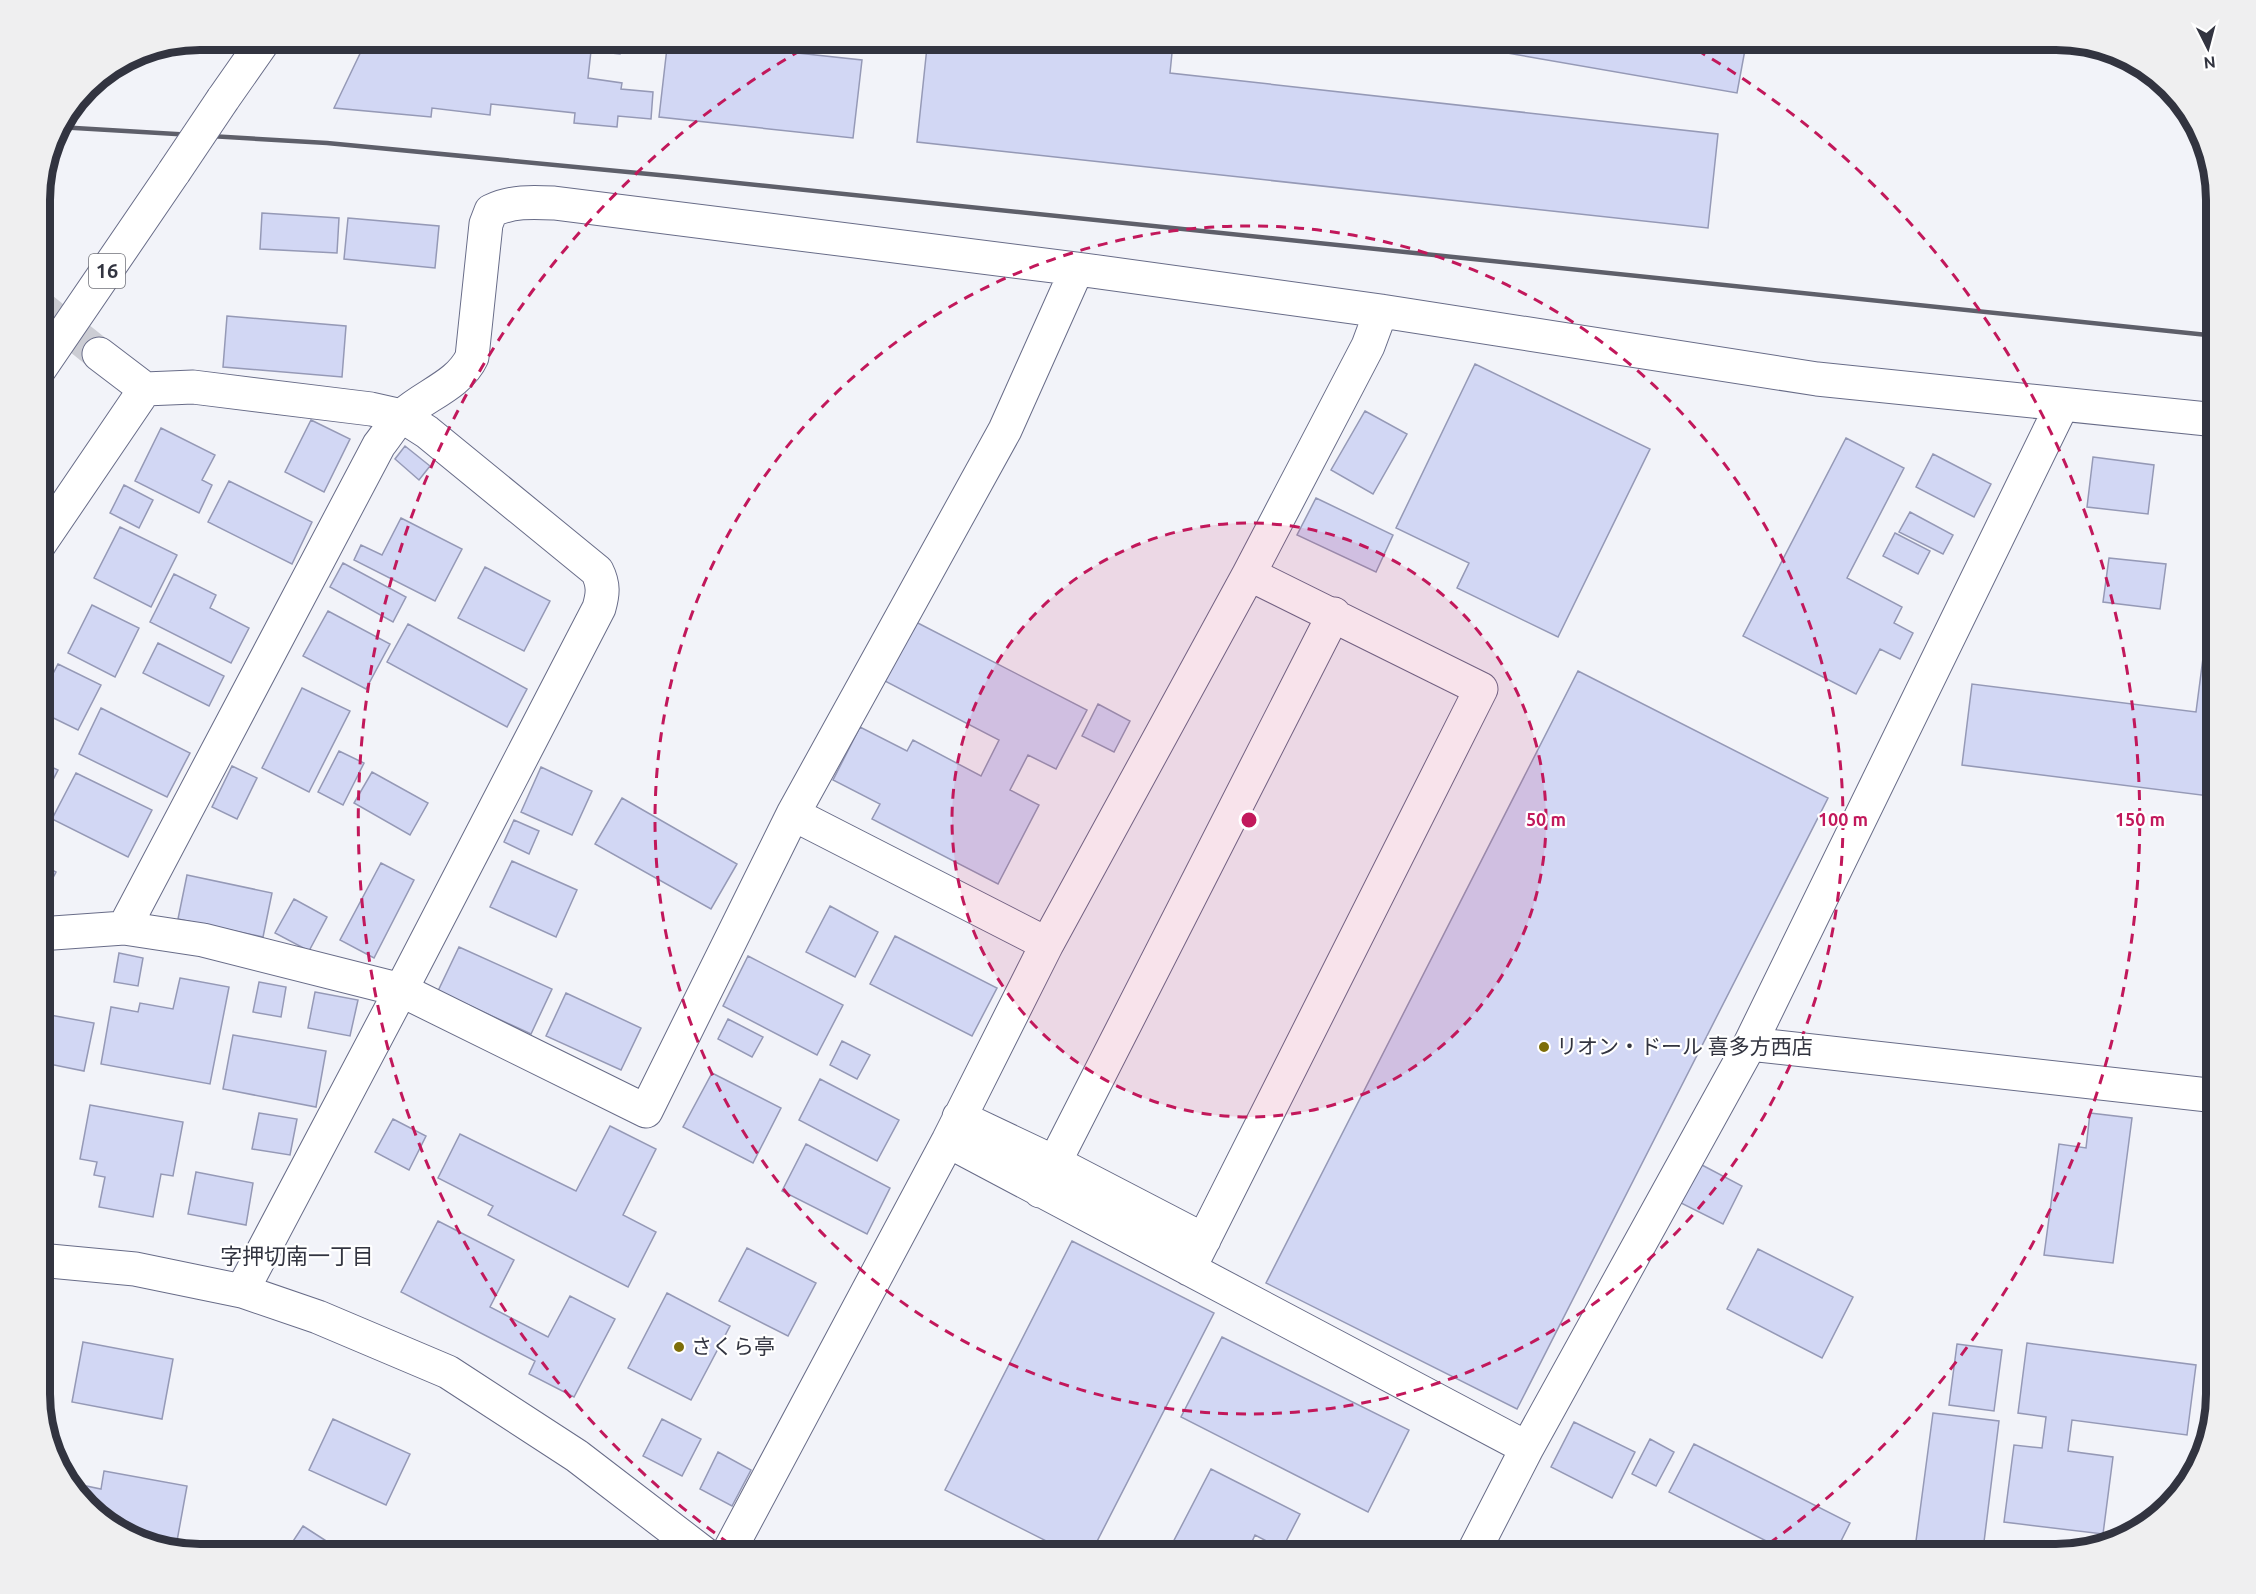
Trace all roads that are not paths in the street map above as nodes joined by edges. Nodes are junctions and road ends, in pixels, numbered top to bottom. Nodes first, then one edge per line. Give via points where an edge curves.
1 (257, 50) edge
2 (1077, 269) junction
3 (1381, 311) junction
4 (50, 354) edge
5 (99, 354) tunnel mouth
6 (145, 389) junction
7 (2062, 405) junction
8 (402, 416) junction
9 (2206, 419) edge
10 (50, 529) edge
11 (1249, 574) junction
12 (1334, 614) junction
13 (793, 814) junction
14 (124, 928) junction
15 (50, 933) edge
16 (1047, 944) junction
17 (401, 990) junction
18 (1750, 1044) junction
19 (2206, 1095) edge
20 (954, 1129) junction
21 (1047, 1177) junction
22 (1204, 1240) junction
23 (50, 1261) edge
24 (1189, 1269) junction
25 (242, 1291) junction
26 (1527, 1448) junction
27 (692, 1544) edge
28 (733, 1544) edge
29 (1478, 1544) edge

1 - 4 street, 16, bridge
2 - 3 street
2 - 8 street via 554,203 525,201 503,205 491,211 486,224 472,357 467,368
2 - 13 street via 1005,430
3 - 7 street via 1817,379
3 - 11 street via 1368,346
5 - 6 street
6 - 8 street via 193,387
6 - 10 street
7 - 9 street
7 - 18 street
8 - 14 street via 379,445
8 - 17 street via 427,432 597,571 603,594
11 - 12 street
11 - 16 street
12 - 21 street
12 - 22 street via 1481,689
13 - 16 street
13 - 17 street via 646,1111
14 - 15 street
14 - 17 street via 202,940
16 - 20 street
17 - 25 street
18 - 19 street
18 - 26 street
20 - 21 street
20 - 28 street
21 - 22 street
21 - 24 street
22 - 24 street
23 - 25 street via 135,1269
24 - 26 street
25 - 27 street via 318,1317 448,1371 577,1456
26 - 29 street

